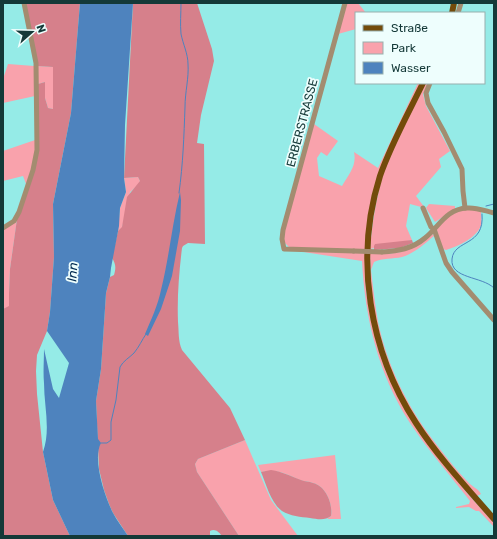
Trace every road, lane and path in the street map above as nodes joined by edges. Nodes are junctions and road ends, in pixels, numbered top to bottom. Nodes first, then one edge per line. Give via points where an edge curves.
1 (24, 3) edge
2 (345, 3) edge
3 (423, 84) edge
4 (430, 84) edge
5 (423, 208) dead end
6 (466, 208) junction
7 (494, 213) edge
8 (3, 228) edge
9 (434, 229) junction
10 (494, 320) edge
11 (494, 519) edge

1 - 8 street via 36,63 37,150 19,212 14,221
2 - 9 street, ERBERSTRASSE, bridge via 283,230 284,249 382,252 401,250 424,239
3 - 11 main road via 387,159 374,202 368,247 371,309 386,366 408,410 441,457
4 - 6 street via 426,93 428,103 462,170 462,191
5 - 9 street
6 - 7 street
6 - 9 street via 446,216
9 - 10 street via 446,263

